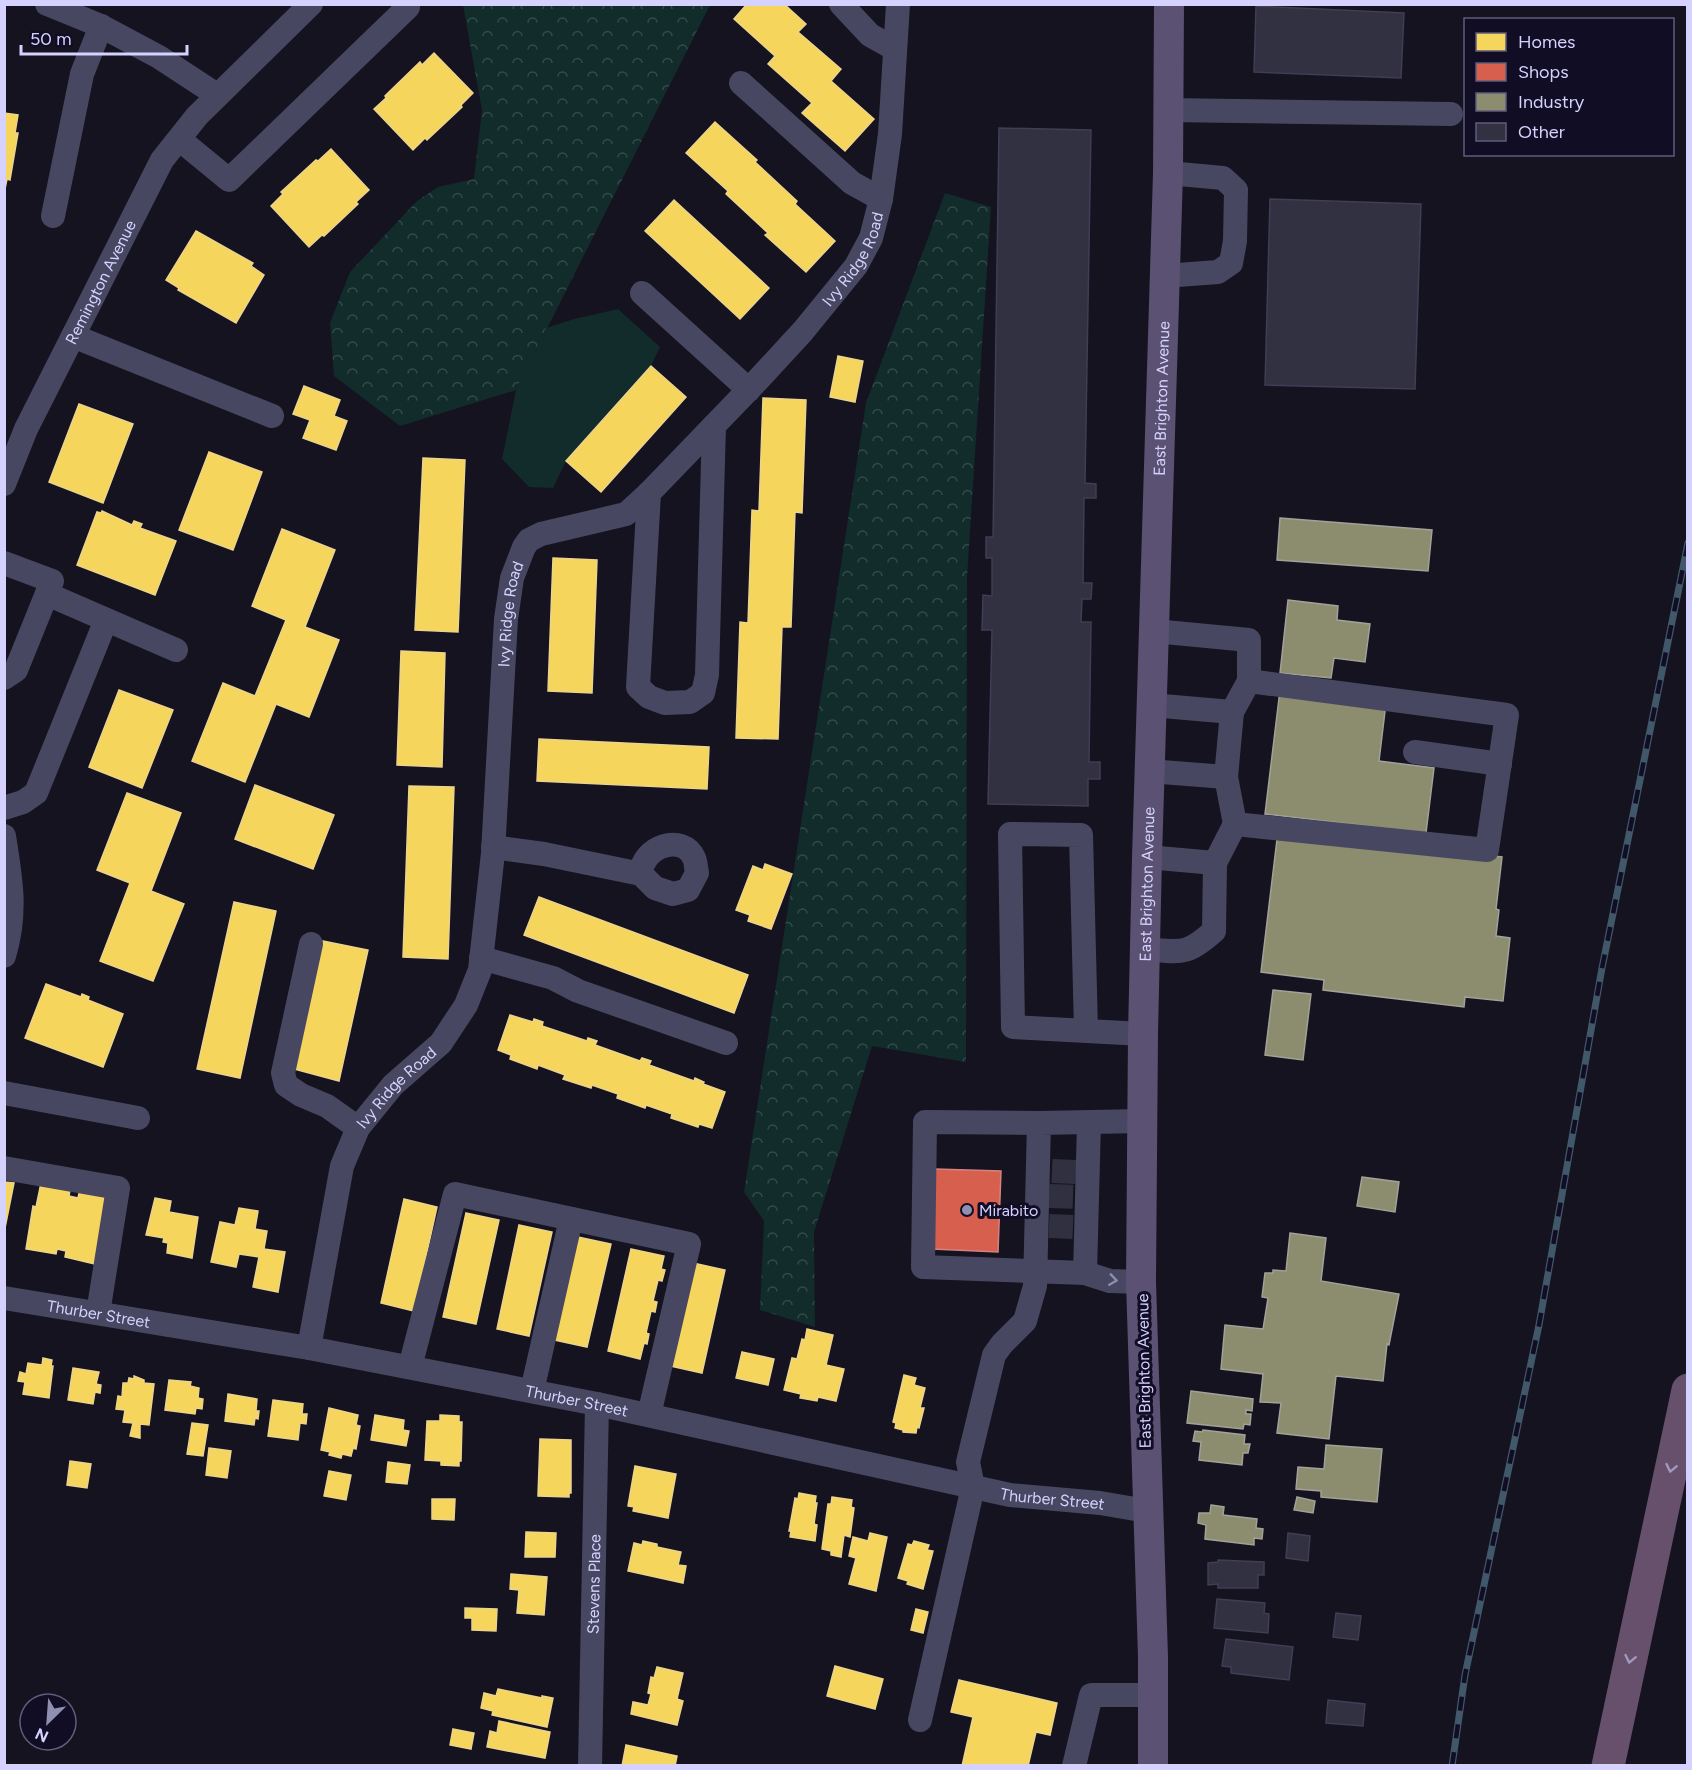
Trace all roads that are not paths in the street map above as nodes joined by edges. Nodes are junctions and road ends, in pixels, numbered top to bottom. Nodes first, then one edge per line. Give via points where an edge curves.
1 (48, 4) edge
2 (312, 4) edge
3 (841, 4) edge
4 (898, 4) edge
5 (1169, 4) edge
6 (408, 7) dead end
7 (101, 27) junction
8 (895, 49) junction
9 (741, 83) dead end
10 (217, 95) junction
11 (1168, 110) junction
12 (1451, 114) dead end
13 (179, 139) junction
14 (1168, 173) junction
15 (881, 199) junction
16 (52, 216) dead end
17 (1164, 276) junction
18 (642, 292) dead end
19 (73, 336) junction
20 (749, 390) junction
21 (272, 416) dead end
22 (714, 426) junction
23 (4, 484) edge
24 (649, 493) junction
25 (4, 562) edge
26 (47, 594) junction
27 (106, 620) junction
28 (1154, 631) junction
29 (176, 650) dead end
30 (4, 678) edge
31 (1249, 681) junction
32 (1151, 705) junction
33 (1232, 712) junction
34 (1415, 752) dead end
35 (1500, 764) junction
36 (1149, 771) junction
37 (1226, 777) junction
38 (4, 808) edge
39 (1235, 824) junction
40 (4, 836) edge
41 (493, 847) junction
42 (1147, 857) junction
43 (1215, 863) junction
44 (642, 874) dead end
45 (311, 944) dead end
46 (1145, 949) junction
47 (4, 957) edge
48 (481, 958) junction
49 (1086, 1030) junction
50 (1143, 1034) junction
51 (726, 1043) dead end
52 (4, 1093) edge
53 (138, 1118) dead end
54 (1143, 1122) junction
55 (1039, 1123) junction
56 (1089, 1123) junction
57 (358, 1128) junction
58 (4, 1168) edge
59 (571, 1219) junction
60 (1035, 1271) junction
61 (1085, 1273) junction
62 (1141, 1282) junction
63 (4, 1298) edge
64 (98, 1313) junction
65 (309, 1348) junction
66 (410, 1367) junction
67 (1688, 1390) edge
68 (532, 1391) junction
69 (597, 1404) junction
70 (650, 1415) junction
71 (973, 1487) junction
72 (1147, 1511) junction
73 (1152, 1695) junction
74 (920, 1720) dead end
75 (590, 1766) edge
76 (1074, 1766) edge
77 (1153, 1766) edge
78 (1608, 1766) edge

1 - 7 street
2 - 10 street, Remington Avenue
3 - 8 street via 870,35
4 - 8 street, Ivy Ridge Road
5 - 11 main road, East Brighton Avenue
6 - 13 street via 229,180
7 - 10 street via 159,57
7 - 16 street via 82,74
8 - 15 street, Ivy Ridge Road
9 - 15 street via 852,183
10 - 13 street, Remington Avenue
11 - 12 street
11 - 14 main road, East Brighton Avenue
13 - 19 street, Remington Avenue via 162,160
14 - 17 main road, East Brighton Avenue
14 - 17 street via 1223,178 1236,190 1235,241 1231,263 1218,272
15 - 20 street, Ivy Ridge Road via 871,238 856,267
17 - 28 main road, East Brighton Avenue
18 - 20 street
19 - 21 street
19 - 23 street, Remington Avenue via 26,429
20 - 22 street, Ivy Ridge Road
22 - 24 street, Ivy Ridge Road
22 - 24 street via 707,675 703,693 690,702 665,703 638,687
24 - 41 street, Ivy Ridge Road via 626,514 541,534 524,547 512,578 506,619
25 - 26 street via 52,581
26 - 27 street
26 - 30 street via 16,670
27 - 29 street
27 - 38 street via 36,793
28 - 31 street via 1249,640
28 - 32 main road, East Brighton Avenue
31 - 33 street
31 - 35 street via 1507,715
32 - 33 street
32 - 36 main road, East Brighton Avenue
33 - 37 street
34 - 35 street
35 - 39 street via 1487,850
36 - 37 street
36 - 42 main road, East Brighton Avenue
37 - 39 street
39 - 43 street
40 - 47 street via 13,893 10,938
41 - 44 street
41 - 48 street, Ivy Ridge Road
42 - 43 street
42 - 46 main road, East Brighton Avenue
43 - 46 street via 1214,931 1197,946 1179,952
45 - 57 street via 283,1073 286,1085
46 - 50 main road, East Brighton Avenue
48 - 51 street via 553,978 578,991
48 - 57 street, Ivy Ridge Road via 466,1005 441,1043 393,1085
49 - 49 street via 1013,1027 1010,834 1082,835
49 - 50 street
50 - 54 main road, East Brighton Avenue
52 - 53 street
54 - 56 street
54 - 62 main road, East Brighton Avenue
55 - 56 street
55 - 60 street via 1045,1171 1043,1226
55 - 60 street via 925,1122 923,1267
56 - 61 street via 1081,1228
57 - 65 street, Ivy Ridge Road via 342,1166
58 - 64 street via 118,1188
59 - 66 street via 455,1194
59 - 68 street
59 - 70 street via 689,1244
60 - 61 street
60 - 71 street via 1025,1321 994,1355 968,1462
61 -> 62 street via 1110,1281
62 - 72 main road, East Brighton Avenue
63 - 64 street, Thurber Street
64 - 65 street, Thurber Street
65 - 66 street, Thurber Street
66 - 68 street, Thurber Street
67 -> 78 highway
68 - 69 street, Thurber Street
69 - 70 street, Thurber Street
69 - 75 street, Stevens Place
70 - 71 street, Thurber Street
71 - 72 street, Thurber Street
71 - 74 street
72 - 73 main road, East Brighton Avenue
73 - 76 street via 1091,1695
73 - 77 main road, East Brighton Avenue

